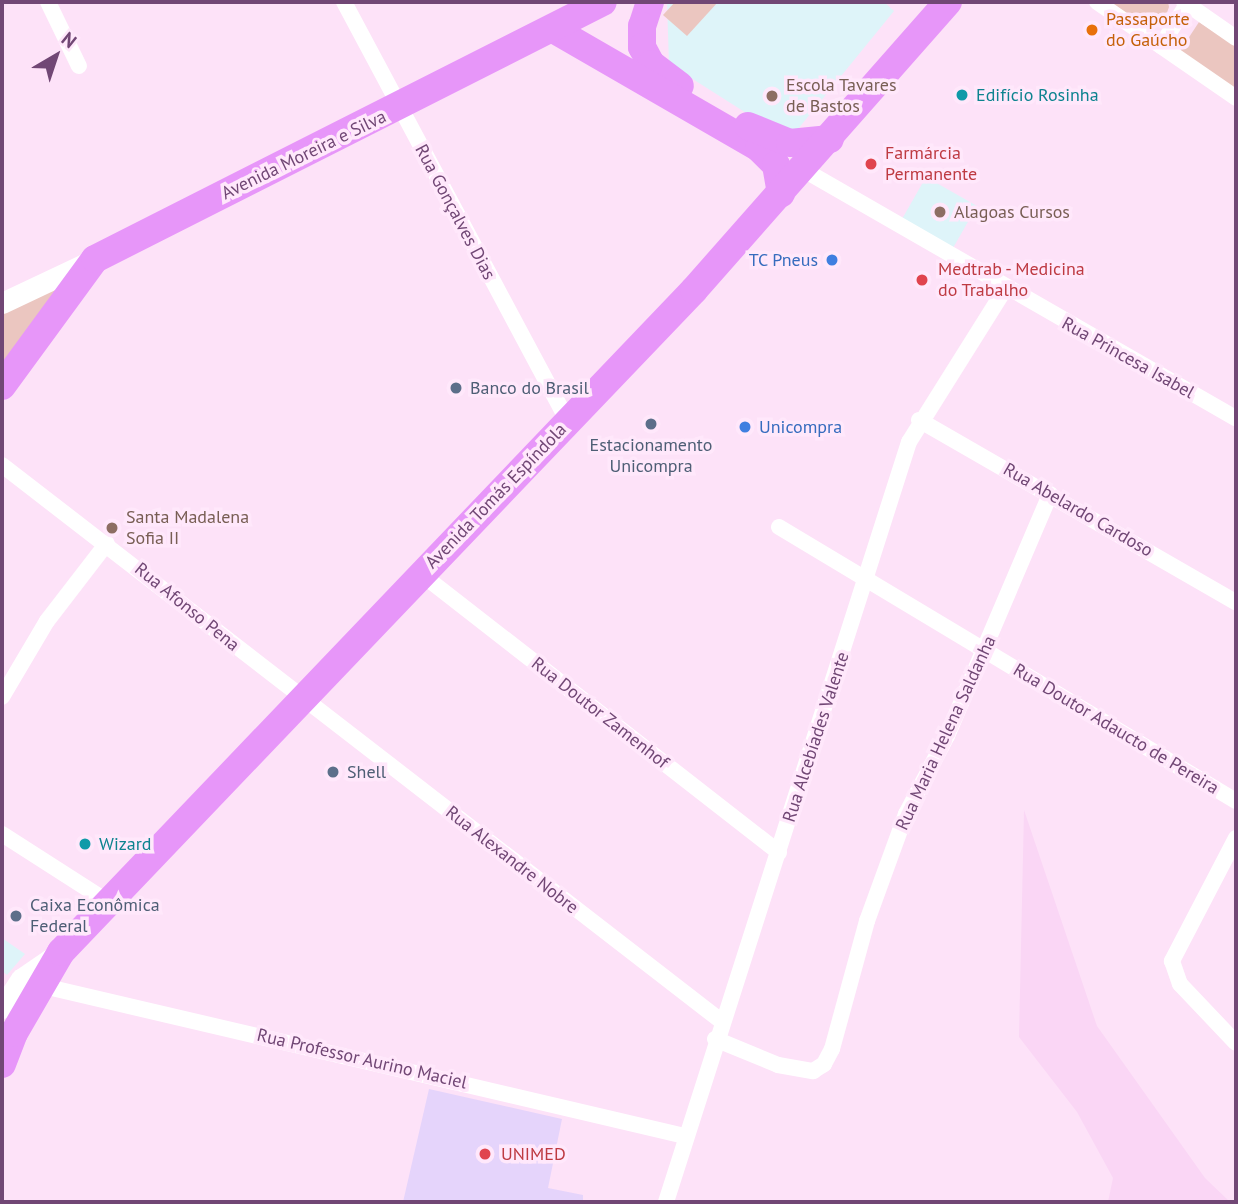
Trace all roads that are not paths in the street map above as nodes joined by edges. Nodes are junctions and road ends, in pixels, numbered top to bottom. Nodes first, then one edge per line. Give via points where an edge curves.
1 (48, 2) edge
2 (344, 2) edge
3 (603, 2) edge
4 (948, 2) edge
5 (1097, 2) edge
6 (1186, 3) edge
7 (646, 14) edge
8 (553, 29) junction
9 (1236, 38) edge
10 (1160, 47) junction
11 (608, 59) junction
12 (79, 66) dead end
13 (1236, 98) edge
14 (400, 108) junction
15 (830, 139) junction
16 (804, 170) junction
17 (781, 194) junction
18 (95, 259) junction
19 (1005, 289) junction
20 (2, 303) edge
21 (2, 386) edge
22 (1236, 418) edge
23 (919, 419) junction
24 (568, 422) junction
25 (2, 465) edge
26 (1050, 494) junction
27 (779, 527) dead end
28 (107, 543) junction
29 (421, 573) junction
30 (867, 581) junction
31 (1236, 602) edge
32 (985, 652) junction
33 (2, 697) edge
34 (303, 699) junction
35 (1236, 801) edge
36 (2, 834) edge
37 (1236, 838) edge
38 (779, 852) junction
39 (108, 902) junction
40 (61, 952) junction
41 (39, 985) junction
42 (3, 1004) edge
43 (721, 1021) junction
44 (715, 1039) junction
45 (1236, 1043) edge
46 (2, 1070) edge
47 (685, 1136) junction
48 (666, 1202) edge

1 - 12 street
2 - 14 street, Rua Gonçalves Dias
3 - 8 highway, Avenida Moreira e Silva
4 - 15 highway, Avenida Tomás Espíndola
5 - 10 street
6 - 9 street
6 - 10 street
7 - 11 highway via 627,49
7 - 15 highway via 642,47 651,64 676,83 770,138 790,143
8 - 11 highway
8 - 14 highway, Avenida Moreira e Silva
10 - 13 street
11 - 17 highway via 759,148 776,165
14 - 18 highway, Avenida Moreira e Silva
14 - 24 street, Rua Gonçalves Dias
15 - 16 highway, Avenida Tomás Espíndola
16 - 17 highway, Avenida Tomás Espíndola
16 - 19 street, Rua Princesa Isabel
17 - 24 highway, Avenida Tomás Espíndola
18 - 20 main road, Avenida Moreira e Silva
18 - 21 highway
19 - 22 street, Rua Princesa Isabel
19 - 23 street, Rua Alcebíades Valente
23 - 26 street, Rua Abelardo Cardoso
23 - 30 street, Rua Alcebíades Valente
24 - 29 highway, Avenida Tomás Espíndola
25 - 28 street, Rua Afonso Pena
26 - 31 street, Rua Abelardo Cardoso
26 - 32 street, Rua Maria Helena Saldanha
27 - 30 street, Rua Doutor Adaucto de Pereira
28 - 33 street via 47,621
28 - 34 street, Rua Afonso Pena
29 - 34 highway, Avenida Tomás Espíndola
29 - 38 street, Rua Doutor Zamenhof
30 - 32 street, Rua Doutor Adaucto de Pereira
30 - 38 street, Rua Alcebíades Valente
32 - 35 street, Rua Doutor Adaucto de Pereira
32 - 44 street, Rua Maria Helena Saldanha via 906,814 867,921 824,1064 813,1071 778,1065
34 - 39 highway, Avenida Tomás Espíndola
34 - 43 street, Rua Alexandre Nobre
36 - 39 street
37 - 45 street via 1172,961 1180,984
38 - 43 street, Rua Alcebíades Valente
39 - 40 highway, Avenida Tomás Espíndola
40 - 41 highway, Avenida Tomás Espíndola
40 - 42 main road via 21,979
41 - 46 highway, Avenida Tomás Espíndola
41 - 47 street, Rua Professor Aurino Maciel
43 - 44 street, Rua Alcebíades Valente
44 - 47 street, Rua Alcebíades Valente
47 - 48 street, Rua Alcebíades Valente

